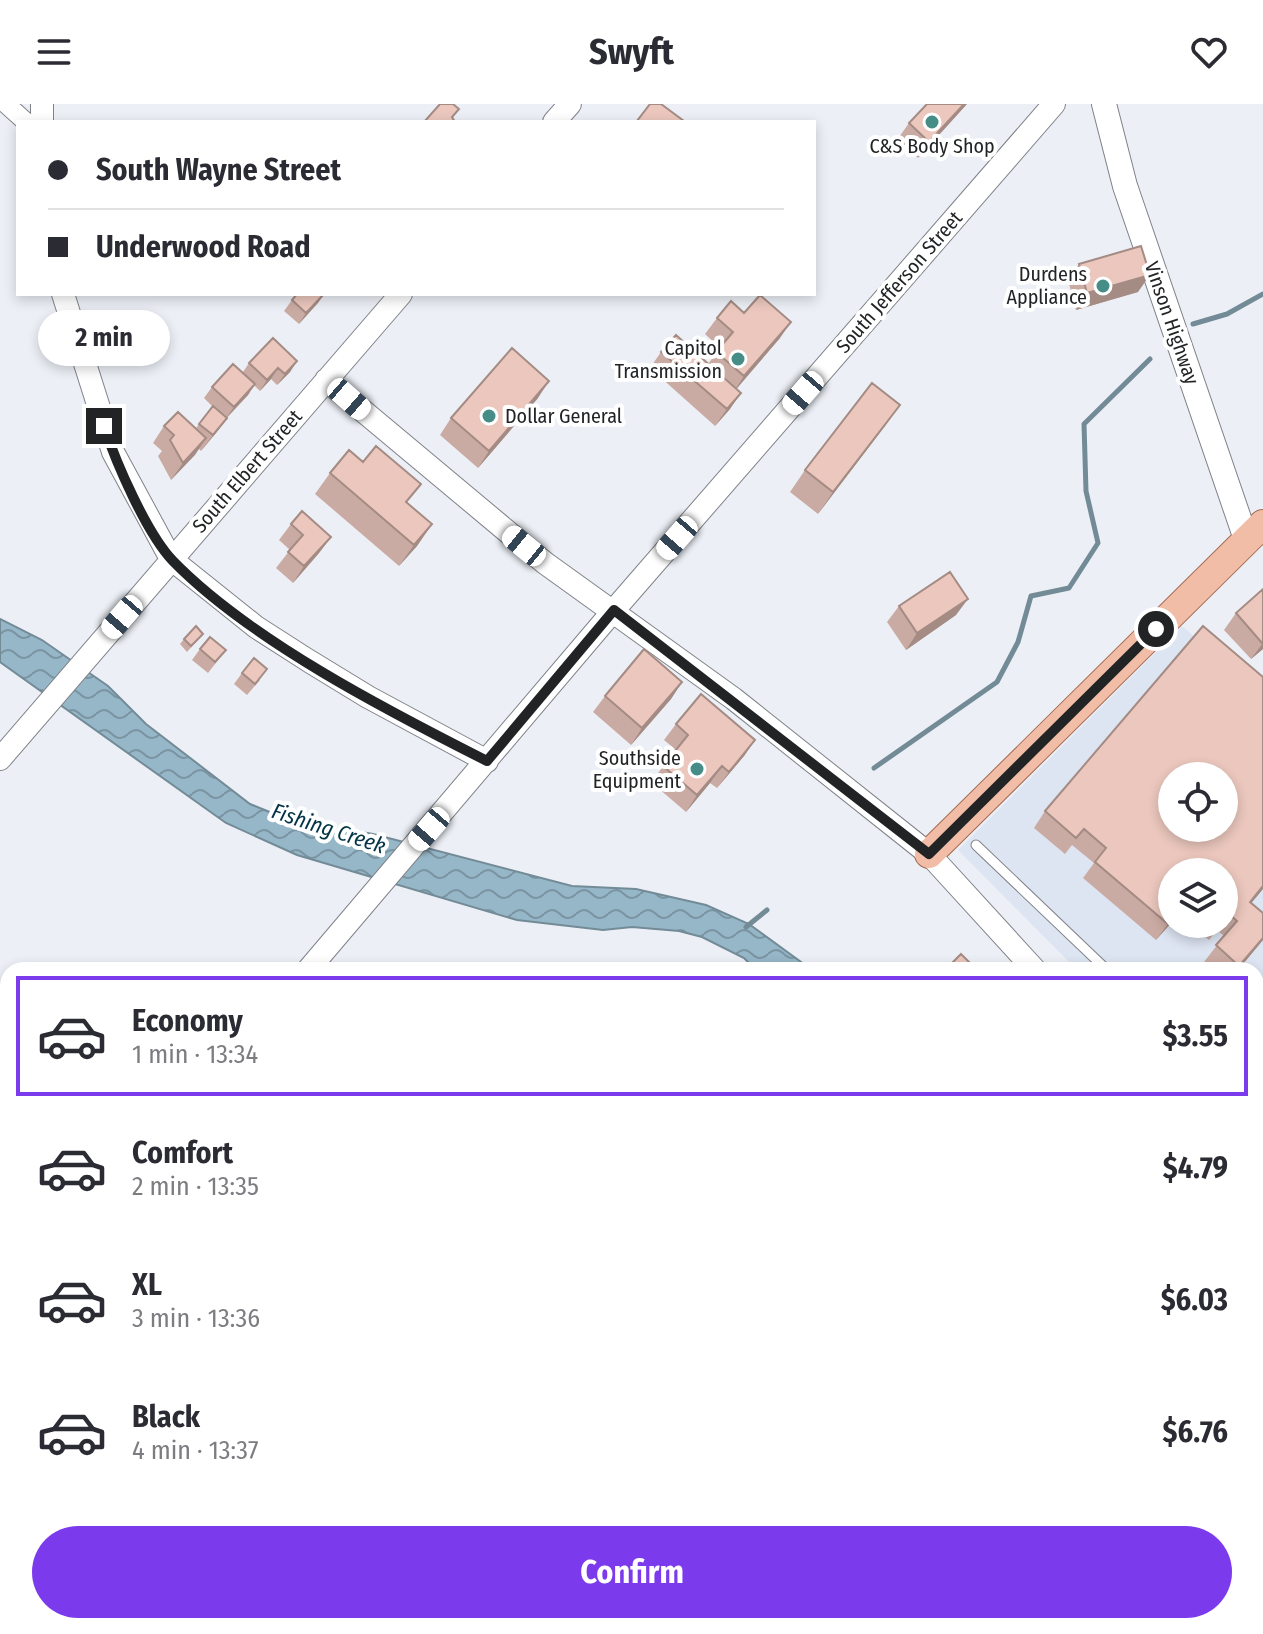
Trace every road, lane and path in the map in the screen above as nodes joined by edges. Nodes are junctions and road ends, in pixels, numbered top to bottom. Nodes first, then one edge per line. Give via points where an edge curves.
1 (6, 104) edge
2 (570, 104) edge
3 (1054, 104) edge
4 (1104, 104) edge
5 (24, 120) edge
6 (556, 120) edge
7 (64, 296) edge
8 (399, 296) edge
9 (326, 380) junction
10 (1255, 532) edge
11 (171, 559) junction
12 (614, 610) junction
13 (0, 759) edge
14 (487, 761) junction
15 (976, 845) dead end
16 (929, 854) junction
17 (315, 962) edge
18 (1028, 962) edge
19 (1099, 962) edge

1 - 5 street
2 - 6 street
3 - 12 street, South Jefferson Street
4 - 10 main road, Vinson Highway via 1125,186
7 - 11 street via 113,452
8 - 9 street, South Elbert Street
9 - 11 street, South Elbert Street
9 - 12 street via 545,563
10 - 16 main road
11 - 13 street, South Elbert Street
11 - 14 street via 295,652
12 - 14 street, South Jefferson Street
12 - 16 street
14 - 17 street, South Jefferson Street
15 - 19 lane
16 - 18 street

